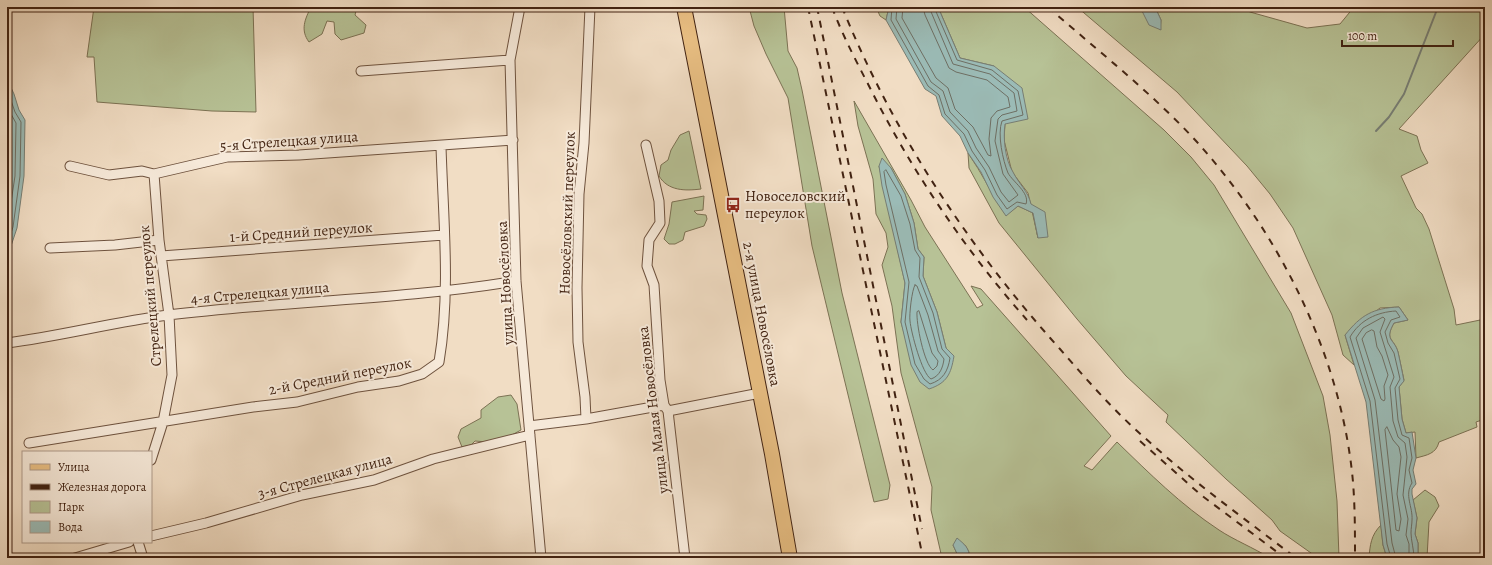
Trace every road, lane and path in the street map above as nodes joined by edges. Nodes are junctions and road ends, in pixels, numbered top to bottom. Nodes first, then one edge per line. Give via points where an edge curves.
1 (520, 7) edge
2 (590, 7) edge
3 (684, 7) edge
4 (510, 60) junction
5 (361, 71) dead end
6 (513, 140) junction
7 (646, 145) dead end
8 (441, 146) junction
9 (70, 166) dead end
10 (154, 174) junction
11 (444, 235) junction
12 (159, 240) junction
13 (50, 248) dead end
14 (161, 256) junction
15 (516, 281) junction
16 (446, 291) junction
17 (169, 315) junction
18 (7, 343) edge
19 (760, 393) junction
20 (666, 408) junction
21 (586, 419) junction
22 (163, 422) junction
23 (529, 426) junction
24 (530, 436) junction
25 (29, 443) dead end
26 (152, 457) edge
27 (152, 536) edge
28 (126, 543) edge
29 (138, 543) edge
30 (75, 558) edge
31 (143, 558) edge
32 (541, 558) edge
33 (685, 558) edge
34 (790, 558) edge

1 - 4 street, улица Новосёловка
2 - 21 street, Новосёловский переулок via 579,194 577,288 578,342
3 - 19 main road, 2-я улица Новосёловка
4 - 5 street
4 - 6 street, улица Новосёловка
6 - 8 street, 5-я Стрелецкая улица
6 - 15 street, улица Новосёловка
7 - 20 street, улица Малая Новосёловка via 659,201 660,223 649,240 647,266 654,285 660,380
8 - 10 street, 5-я Стрелецкая улица via 227,157
8 - 11 street, 2-й Средний переулок
9 - 10 street, 5-я Стрелецкая улица via 109,175 142,171
10 - 12 street, Стрелецкий переулок
11 - 14 street, 1-й Средний переулок
11 - 16 street, 2-й Средний переулок
12 - 13 street
12 - 14 street, Стрелецкий переулок
14 - 17 street, Стрелецкий переулок
15 - 16 street, 4-я Стрелецкая улица
15 - 23 street, улица Новосёловка
16 - 17 street, 4-я Стрелецкая улица
16 - 22 street, 2-й Средний переулок via 440,362 422,374 298,402
17 - 18 street, 4-я Стрелецкая улица
17 - 22 street, Стрелецкий переулок via 172,375
19 - 20 street
19 - 34 main road, 2-я улица Новосёловка
20 - 21 street
20 - 33 street, улица Малая Новосёловка
21 - 23 street
22 - 25 street, 2-й Средний переулок
22 - 26 street, Стрелецкий переулок
23 - 24 street, улица Новосёловка
24 - 27 street, 3-я Стрелецкая улица via 432,459 374,480 302,495
24 - 32 street, улица Новосёловка
28 - 30 street
29 - 31 street

